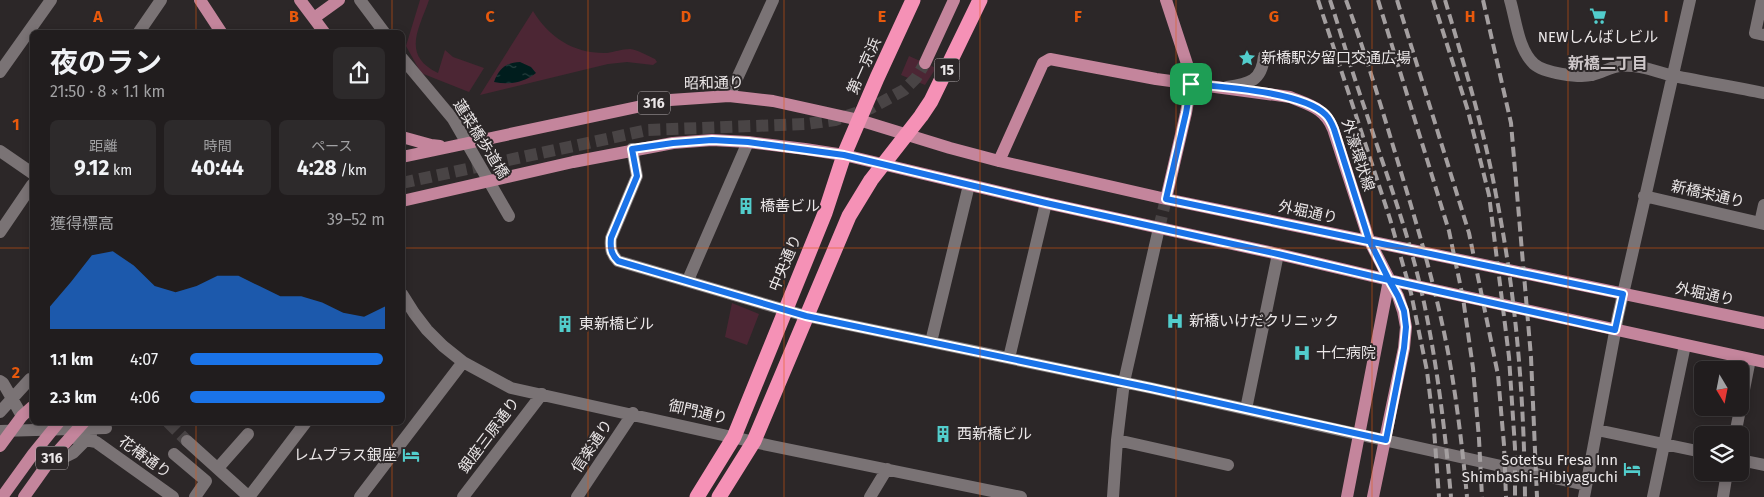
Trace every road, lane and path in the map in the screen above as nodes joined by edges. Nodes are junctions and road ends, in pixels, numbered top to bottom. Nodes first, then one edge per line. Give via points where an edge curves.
1 (51, 0) edge
2 (161, 0) edge
3 (200, 0) edge
4 (300, 0) edge
5 (339, 0) edge
6 (360, 0) edge
7 (773, 0) edge
8 (913, 0) edge
9 (954, 0) edge
10 (980, 0) edge
11 (1166, 0) edge
12 (1510, 0) edge
13 (1690, 0) edge
14 (1762, 0) edge
15 (314, 18) junction
16 (139, 30) edge
17 (220, 30) edge
18 (323, 30) edge
19 (382, 30) edge
20 (1764, 35) edge
21 (1264, 56) dead end
22 (405, 62) edge
23 (925, 63) tunnel mouth
24 (0, 72) edge
25 (1672, 76) junction
26 (1191, 84) junction
27 (1227, 87) junction
28 (1764, 93) edge
29 (730, 96) junction
30 (860, 121) junction
31 (906, 135) junction
32 (405, 138) edge
33 (748, 142) junction
34 (450, 147) junction
35 (632, 149) junction
36 (0, 151) edge
37 (844, 155) junction
38 (405, 156) edge
39 (999, 161) junction
40 (882, 164) junction
41 (30, 172) edge
42 (969, 185) junction
43 (30, 188) edge
44 (1644, 196) junction
45 (1166, 199) junction
46 (405, 200) edge
47 (1046, 203) junction
48 (1764, 205) edge
49 (509, 216) dead end
50 (1762, 224) edge
51 (1159, 228) junction
52 (0, 232) edge
53 (1369, 240) junction
54 (1278, 254) junction
55 (688, 280) junction
56 (1389, 280) junction
57 (1623, 294) junction
58 (405, 298) edge
59 (785, 309) junction
60 (806, 316) junction
61 (1764, 323) edge
62 (1615, 330) junction
63 (931, 342) junction
64 (1685, 345) junction
65 (1009, 358) junction
66 (1750, 359) junction
67 (463, 362) junction
68 (1764, 362) edge
69 (29, 377) edge
70 (0, 381) edge
71 (1124, 382) junction
72 (542, 394) junction
73 (30, 408) edge
74 (1246, 409) junction
75 (0, 411) edge
76 (632, 413) junction
77 (22, 416) junction
78 (55, 425) edge
79 (88, 425) edge
80 (304, 425) edge
81 (1737, 426) edge
82 (106, 428) dead end
83 (1596, 430) junction
84 (0, 431) edge
85 (248, 434) dead end
86 (1359, 434) junction
87 (70, 437) junction
88 (734, 437) junction
89 (1117, 440) junction
90 (1386, 440) junction
91 (188, 441) tunnel mouth
92 (754, 441) junction
93 (1664, 444) junction
94 (0, 446) edge
95 (1694, 450) edge
96 (174, 454) dead end
97 (1749, 462) edge
98 (1228, 465) dead end
99 (1764, 465) edge
100 (218, 468) junction
101 (887, 469) junction
102 (1726, 481) edge
103 (1585, 491) edge
104 (994, 494) edge
105 (2, 497) edge
106 (24, 497) edge
107 (173, 497) edge
108 (195, 497) edge
109 (249, 497) edge
110 (360, 497) edge
111 (463, 497) edge
112 (577, 497) edge
113 (697, 497) edge
114 (719, 497) edge
115 (870, 497) edge
116 (1021, 497) edge
117 (1113, 497) edge
118 (1348, 497) edge
119 (1373, 497) edge
120 (1653, 497) edge
121 (1723, 497) edge

1 - 24 street
2 - 16 street
3 - 17 main road
4 - 15 main road
5 - 15 main road
6 - 19 street
7 - 29 street
8 - 30 highway, 第一京浜
9 - 23 main road
10 - 31 highway, 15 via 931,101
11 - 26 main road
12 - 25 street via 1527,56 1541,69 1580,77 1620,66 1634,66
13 - 25 street
14 - 20 street via 1755,33
15 - 18 main road
21 - 27 street via 1260,75 1253,81
22 - 49 street, 蓮菜橋歩道橋 via 453,119
25 - 28 street
25 - 44 street
26 - 27 main road, 外濠環状線
26 - 39 main road, 外濠環状線 via 1056,58 1046,60
26 - 45 main road
27 - 53 main road, 外濠環状線 via 1290,97 1326,115 1334,129
29 - 30 main road, 昭和通り / 316 via 773,101
29 - 34 main road, 昭和通り / 316 via 670,100
30 - 31 main road, 昭和通り / 316
30 - 37 highway, 中央通り
31 - 39 main road, 外堀通り
31 - 40 highway, 15
32 - 34 main road, 316
33 - 35 main road via 712,140
33 - 37 main road
33 - 55 street
34 - 38 main road, 昭和通り / 316
35 - 46 main road
35 - 55 street via 637,176 611,238 613,255 618,261
36 - 41 street
37 - 40 main road
37 - 59 highway, 中央通り via 825,213
39 - 45 main road, 外堀通り
40 - 42 main road
40 - 60 highway, 15 via 849,216
42 - 47 main road
42 - 63 street
43 - 52 street
44 - 50 street, 新橋栄通り
44 - 57 street
45 - 53 main road, 外堀通り
47 - 51 main road
47 - 65 street
48 - 50 street
51 - 54 main road
51 - 71 street
53 - 56 main road, 外濠環状線
53 - 57 main road, 外堀通り
54 - 56 main road
54 - 74 street
55 - 59 street
56 - 62 main road
56 - 86 main road
56 - 90 main road via 1404,311 1406,327
57 - 61 main road, 外堀通り
57 - 62 street
58 - 67 street, 御門通り via 427,330
59 - 60 street
59 - 88 highway, 中央通り
60 - 63 street
60 - 92 highway, 15
62 - 64 main road
62 - 83 street
63 - 65 street
64 - 66 main road
64 - 93 street
65 - 71 street
66 - 68 main road
66 - 81 street
67 - 72 street, 御門通り via 511,388
67 - 110 street
69 - 75 street
70 - 77 street
71 - 74 street
71 - 89 street
72 - 76 street, 御門通り
72 - 111 street, 銀座三原通り
73 - 77 main road
74 - 86 street
75 - 77 street
76 - 88 street, 御門通り
76 - 112 street, 信楽通り
77 - 94 main road
78 - 79 street
78 - 79 street via 62,444 61,462 91,435
78 - 84 street
78 - 105 main road, 316
79 - 82 street
79 - 87 main road, 316
80 - 109 street
83 - 93 street
83 - 103 street
85 - 100 street
86 - 90 street
86 - 118 main road
87 - 106 main road, 316
87 - 107 street, 花椿通り via 96,442
88 - 92 street, 御門通り
88 - 113 highway, 中央通り
89 - 98 street
89 - 117 street
90 - 103 street
90 - 119 main road
91 - 100 street
92 - 101 street, 御門通り
92 - 114 highway, 15
93 - 95 street
93 - 120 street
96 - 108 street via 206,481
97 - 99 street
100 - 109 street
101 - 104 street, 御門通り
101 - 115 street
102 - 121 street
104 - 116 street, 御門通り

